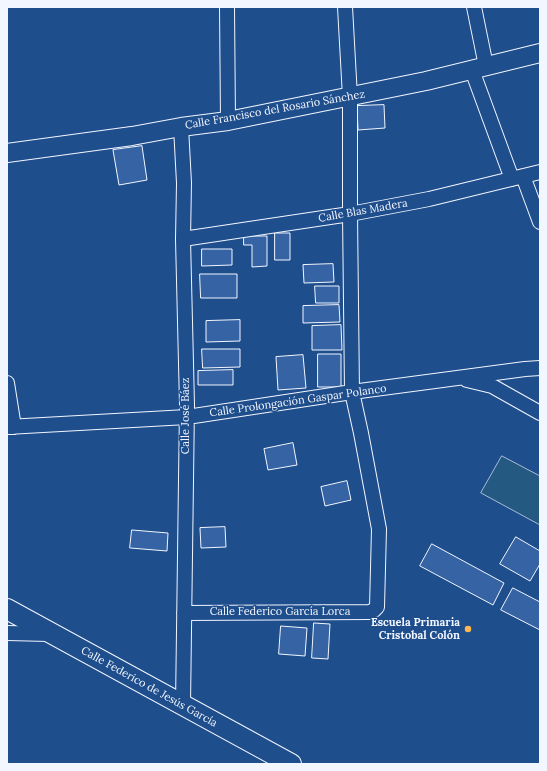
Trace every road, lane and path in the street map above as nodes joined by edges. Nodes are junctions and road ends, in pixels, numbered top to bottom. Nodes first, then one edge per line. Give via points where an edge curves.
1 (228, 7) edge
2 (345, 7) edge
3 (474, 7) edge
4 (540, 53) edge
5 (479, 68) junction
6 (350, 97) junction
7 (228, 121) junction
8 (181, 127) junction
9 (7, 153) edge
10 (540, 172) edge
11 (517, 177) junction
12 (350, 214) junction
13 (540, 222) edge
14 (183, 238) junction
15 (540, 368) edge
16 (459, 378) junction
17 (7, 383) edge
18 (352, 392) junction
19 (540, 413) edge
20 (187, 417) junction
21 (10, 427) edge
22 (7, 609) edge
23 (184, 613) junction
24 (7, 633) edge
25 (51, 634) junction
26 (183, 706) junction
27 (291, 764) edge

1 - 7 street
2 - 6 street
3 - 5 street
4 - 5 street, Calle Francisco del Rosario Sánchez
5 - 6 street, Calle Francisco del Rosario Sánchez
5 - 11 street
6 - 7 street, Calle Francisco del Rosario Sánchez
6 - 12 street
7 - 8 street, Calle Francisco del Rosario Sánchez
8 - 9 street, Calle Francisco del Rosario Sánchez
8 - 14 street, Calle José Báez
10 - 11 street, Calle Blas Madera
11 - 12 street, Calle Blas Madera
11 - 13 street
12 - 14 street, Calle Blas Madera
12 - 18 street
14 - 20 street, Calle José Báez
15 - 16 street, Calle Prolongación Gaspar Polanco
16 - 18 street, Calle Prolongación Gaspar Polanco
16 - 19 street via 492,386
17 - 21 street
18 - 20 street, Calle Prolongación Gaspar Polanco
18 - 23 street, Calle Federico García Lorca via 379,528 377,606 374,610
20 - 21 street, Calle Prolongación Gaspar Polanco
20 - 23 street, Calle José Báez
22 - 25 main road, Calle Federico de Jesús García
23 - 26 street, Calle José Báez
24 - 25 street
25 - 26 main road, Calle Federico de Jesús García
26 - 27 main road, Calle Federico de Jesús García

